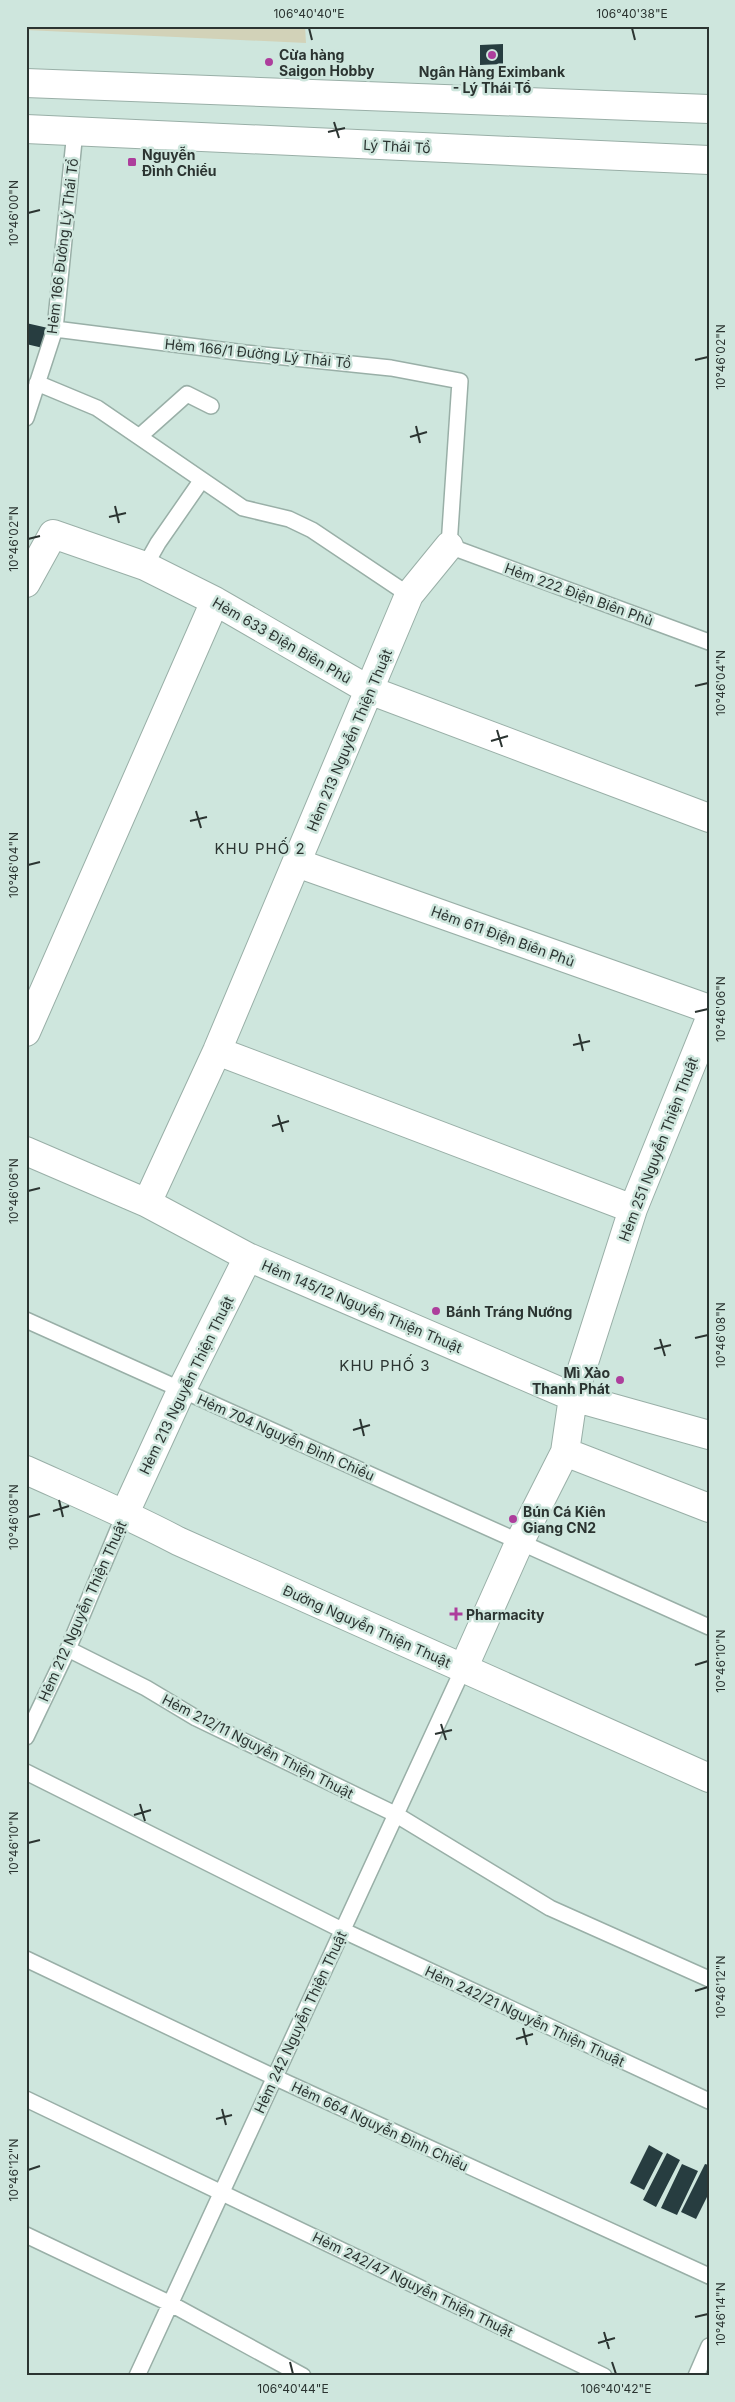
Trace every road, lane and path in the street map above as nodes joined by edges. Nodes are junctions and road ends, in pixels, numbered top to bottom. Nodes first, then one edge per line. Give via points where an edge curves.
1 (26, 83) edge
2 (709, 109) edge
3 (26, 129) edge
4 (75, 131) junction
5 (709, 160) edge
6 (55, 329) junction
7 (37, 383) junction
8 (211, 406) dead end
9 (26, 418) edge
10 (140, 436) junction
11 (201, 481) junction
12 (449, 546) junction
13 (144, 566) junction
14 (26, 583) edge
15 (409, 595) junction
16 (215, 601) junction
17 (709, 642) edge
18 (369, 690) junction
19 (709, 818) edge
20 (297, 863) junction
21 (709, 1009) edge
22 (709, 1021) edge
23 (26, 1032) edge
24 (218, 1051) junction
25 (26, 1151) edge
26 (147, 1203) junction
27 (632, 1209) junction
28 (248, 1257) junction
29 (26, 1320) edge
30 (181, 1391) junction
31 (573, 1397) junction
32 (709, 1435) edge
33 (565, 1452) junction
34 (26, 1470) edge
35 (709, 1508) edge
36 (125, 1513) junction
37 (520, 1541) junction
38 (709, 1627) edge
39 (68, 1649) junction
40 (463, 1669) junction
41 (26, 1737) edge
42 (26, 1772) edge
43 (709, 1778) edge
44 (395, 1814) junction
45 (342, 1930) junction
46 (26, 1959) edge
47 (709, 1979) edge
48 (274, 2077) junction
49 (26, 2099) edge
50 (709, 2101) edge
51 (222, 2192) junction
52 (26, 2234) edge
53 (709, 2276) edge
54 (171, 2304) junction
55 (709, 2346) edge
56 (137, 2376) edge
57 (303, 2376) edge
58 (604, 2376) edge
59 (696, 2376) edge

1 - 2 street
3 - 4 street, Lý Thái Tổ
4 - 5 street, Lý Thái Tổ
4 - 6 lane, Hẻm 166 Đường Lý Thái Tổ
6 - 7 lane, Hẻm 166 Đường Lý Thái Tổ
6 - 12 lane, Hẻm 166/1 Đường Lý Thái Tổ via 391,368 460,380
7 - 9 lane, Hẻm 166 Đường Lý Thái Tổ
7 - 10 lane via 97,408
8 - 10 lane via 187,394
10 - 11 lane
11 - 13 lane
11 - 15 lane via 243,508 289,519 312,530
12 - 15 street, Hẻm 213 Nguyễn Thiện Thuật
12 - 17 lane, Hẻm 222 Ðiện Biên Phủ
13 - 14 street, Hẻm 633 Ðiện Biên Phủ via 53,534
13 - 16 street, Hẻm 633 Ðiện Biên Phủ
15 - 18 street, Hẻm 213 Nguyễn Thiện Thuật
16 - 18 street, Hẻm 633 Ðiện Biên Phủ
16 - 23 street
18 - 19 street, Hẻm 633 Ðiện Biên Phủ
18 - 20 street, Hẻm 213 Nguyễn Thiện Thuật
20 - 21 street, Hẻm 611 Ðiện Biên Phủ
20 - 24 street, Hẻm 213 Nguyễn Thiện Thuật
22 - 27 street, Hẻm 251 Nguyễn Thiện Thuật
24 - 26 street, Hẻm 213 Nguyễn Thiện Thuật
24 - 27 street
25 - 26 street, Hẻm 145/12 Nguyễn Thiện Thuật
26 - 28 street, Hẻm 145/12 Nguyễn Thiện Thuật
27 - 31 street, Hẻm 251 Nguyễn Thiện Thuật
28 - 30 street, Hẻm 213 Nguyễn Thiện Thuật
28 - 31 street, Hẻm 145/12 Nguyễn Thiện Thuật
29 - 30 lane, Hẻm 704 Nguyễn Đình Chiểu
30 - 36 street, Hẻm 213 Nguyễn Thiện Thuật
30 - 37 lane, Hẻm 704 Nguyễn Đình Chiểu
31 - 32 street, Hẻm 145/12 Nguyễn Thiện Thuật
31 - 33 street, Hẻm 251 Nguyễn Thiện Thuật
33 - 35 street
33 - 37 street, Hẻm 251 Nguyễn Thiện Thuật
34 - 36 street, Đường Nguyễn Thiện Thuật
36 - 39 lane, Hẻm 212 Nguyễn Thiện Thuật
36 - 40 street, Đường Nguyễn Thiện Thuật via 178,1541
37 - 38 lane, Hẻm 704 Nguyễn Đình Chiểu
37 - 40 street, Hẻm 251 Nguyễn Thiện Thuật
39 - 41 lane, Hẻm 212 Nguyễn Thiện Thuật
39 - 44 lane, Hẻm 212/11 Nguyễn Thiện Thuật via 146,1688 196,1718
40 - 43 street, Đường Nguyễn Thiện Thuật
40 - 44 lane, Hẻm 242 Nguyễn Thiện Thuật
42 - 45 lane, Hẻm 242/21 Nguyễn Thiện Thuật
44 - 45 lane, Hẻm 242 Nguyễn Thiện Thuật
44 - 47 lane, Hẻm 212/11 Nguyễn Thiện Thuật via 550,1908
45 - 48 lane, Hẻm 242 Nguyễn Thiện Thuật
45 - 50 lane, Hẻm 242/21 Nguyễn Thiện Thuật
46 - 48 lane, Hẻm 664 Nguyễn Ðình Chiểu
48 - 51 lane, Hẻm 242 Nguyễn Thiện Thuật
48 - 53 lane, Hẻm 664 Nguyễn Ðình Chiểu
49 - 51 lane, Hẻm 242/47 Nguyễn Thiện Thuật
51 - 54 lane, Hẻm 242 Nguyễn Thiện Thuật
51 - 58 lane, Hẻm 242/47 Nguyễn Thiện Thuật
52 - 54 lane
54 - 56 lane, Hẻm 242 Nguyễn Thiện Thuật
54 - 57 lane
55 - 59 lane

